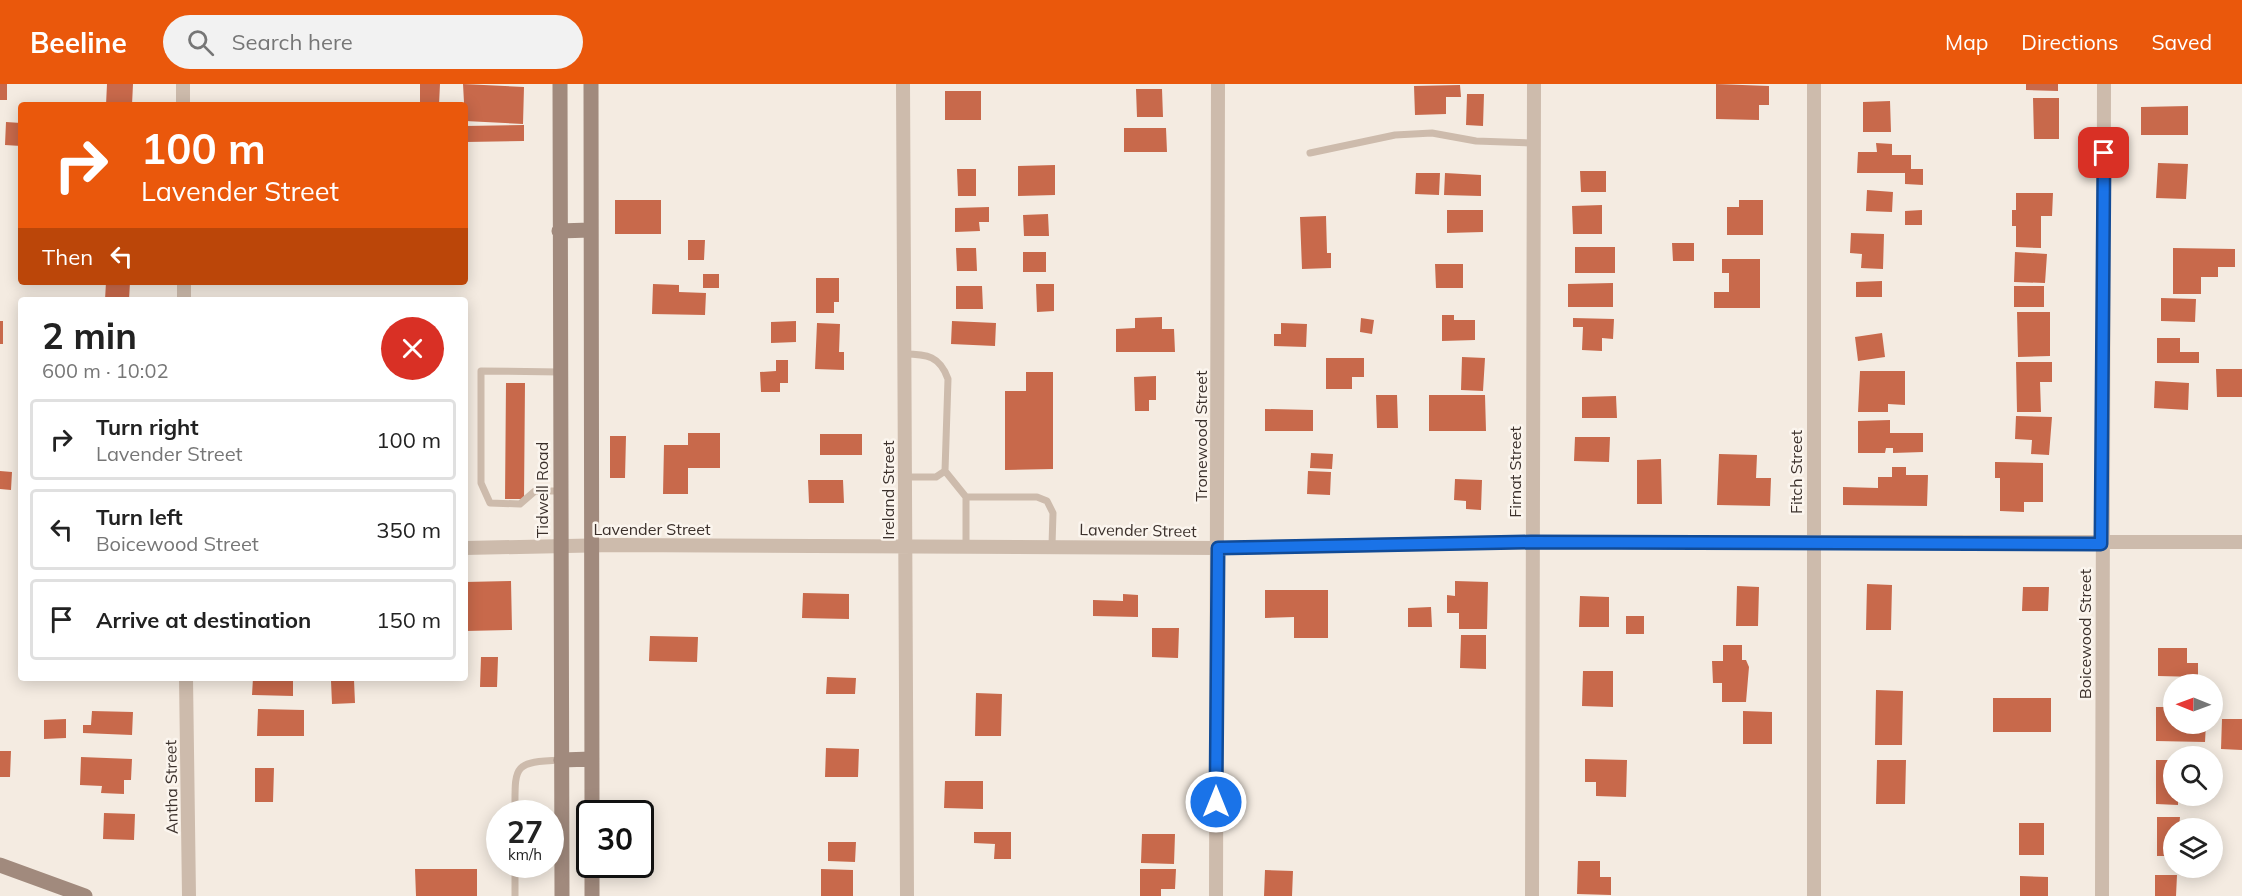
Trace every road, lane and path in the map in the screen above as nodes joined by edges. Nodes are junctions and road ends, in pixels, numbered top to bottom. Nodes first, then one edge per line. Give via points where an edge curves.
1 (183, 84) edge
2 (560, 84) edge
3 (591, 84) edge
4 (903, 84) edge
5 (1218, 84) edge
6 (1534, 84) edge
7 (1814, 84) edge
8 (2104, 84) edge
9 (183, 102) edge
10 (1533, 143) junction
11 (1310, 153) dead end
12 (590, 230) junction
13 (560, 231) junction
14 (904, 354) junction
15 (560, 372) junction
16 (945, 471) junction
17 (904, 477) junction
18 (560, 491) junction
19 (966, 496) junction
20 (1531, 542) junction
21 (2242, 542) edge
22 (1812, 543) junction
23 (2101, 544) junction
24 (591, 545) junction
25 (1052, 545) junction
26 (559, 546) junction
27 (966, 546) junction
28 (905, 547) junction
29 (468, 548) edge
30 (1218, 548) junction
31 (186, 681) edge
32 (592, 759) junction
33 (561, 760) junction
34 (515, 800) edge
35 (592, 800) edge
36 (0, 865) edge
37 (515, 878) edge
38 (592, 878) edge
39 (85, 896) edge
40 (189, 896) edge
41 (515, 896) edge
42 (562, 896) edge
43 (592, 896) edge
44 (907, 896) edge
45 (1216, 896) edge
46 (1532, 896) edge
47 (1814, 896) edge
48 (2102, 896) edge

1 - 9 street
2 - 13 main road, Tidwell Road
3 - 12 main road
4 - 14 street, Ireland Street
5 - 30 street, Tronewood Street
6 - 10 street, Firnat Street
7 - 22 street, Fitch Street
8 - 23 street, Boicewood Street
10 - 11 lane via 1414,134 1373,138
10 - 20 street, Firnat Street
12 - 13 main road
12 - 24 main road
13 - 15 main road, Tidwell Road
14 - 16 lane via 930,356 943,364 948,379
14 - 17 street, Ireland Street
15 - 18 main road, Tidwell Road
15 - 18 lane via 481,371 481,483 490,503 520,504 535,491
16 - 17 lane via 936,477
16 - 19 lane
17 - 28 street, Ireland Street
18 - 26 main road, Tidwell Road
19 - 25 lane via 1037,497 1047,501 1053,513
19 - 27 lane
20 - 22 street, Lavender Street
20 - 30 street, Lavender Street
20 - 46 street, Firnat Street
21 - 23 street, Lavender Street
22 - 23 street, Lavender Street
22 - 47 street, Fitch Street
23 - 48 street, Boicewood Street
24 - 26 street, Lavender Street
24 - 28 street, Lavender Street
24 - 32 main road
25 - 27 street, Lavender Street
25 - 30 street, Lavender Street
26 - 29 street, Lavender Street
26 - 33 main road, Tidwell Road
27 - 28 street, Lavender Street
28 - 44 street, Ireland Street
30 - 45 street, Tronewood Street
31 - 40 street, Antha Street
32 - 33 main road
32 - 35 main road
33 - 34 lane via 522,765 515,777
33 - 42 main road, Tidwell Road
36 - 39 main road
37 - 41 lane
38 - 43 main road

